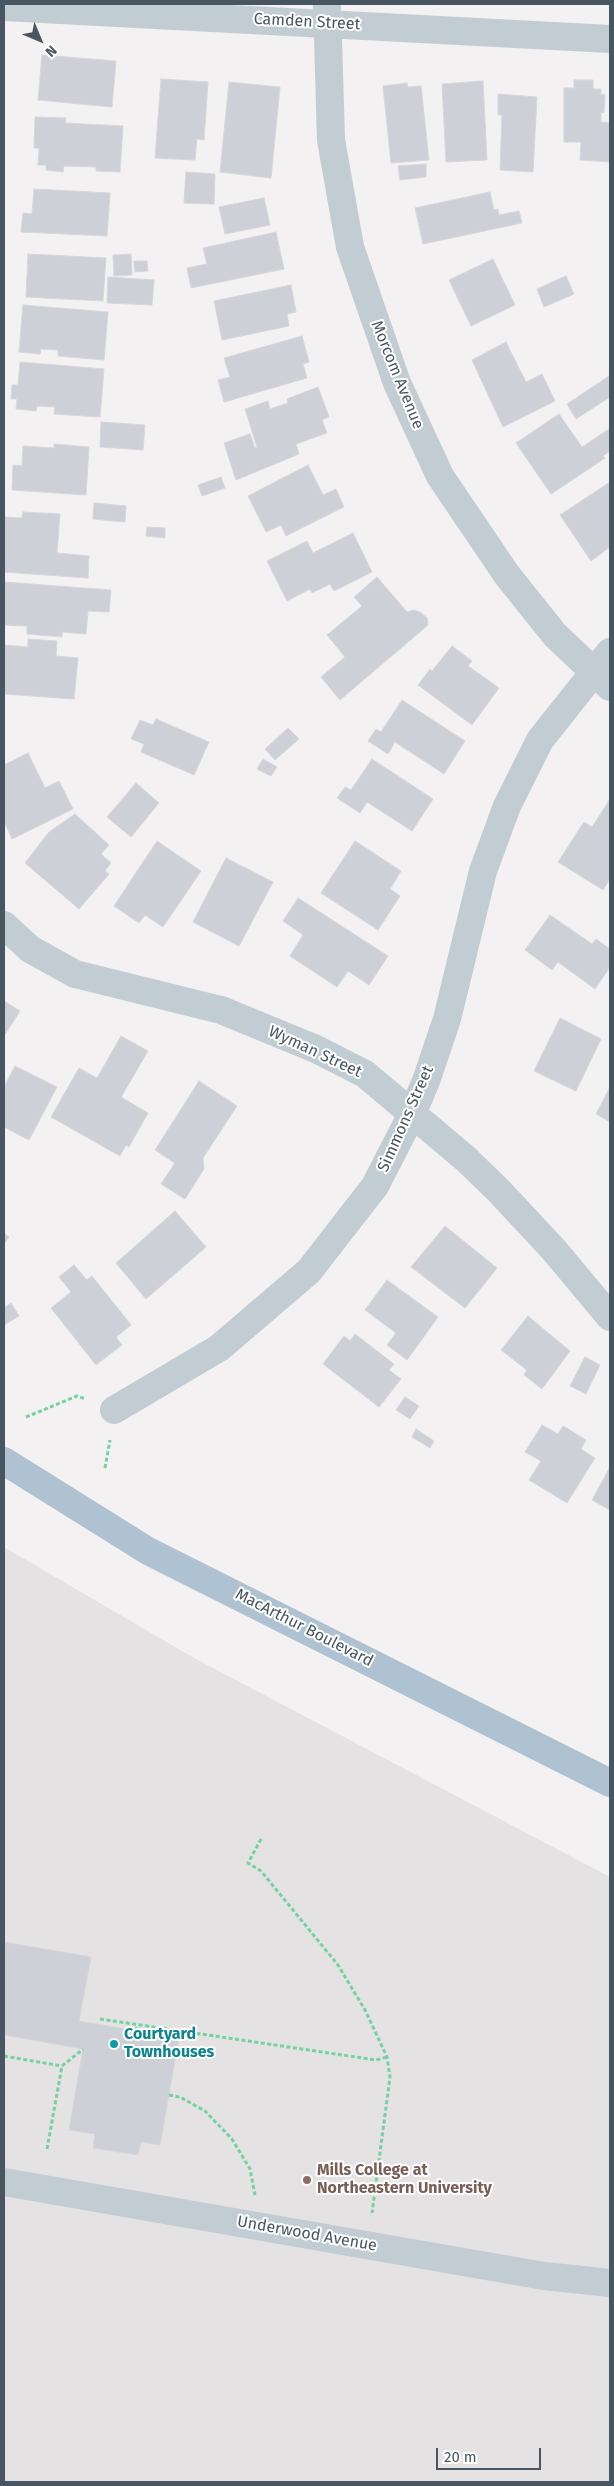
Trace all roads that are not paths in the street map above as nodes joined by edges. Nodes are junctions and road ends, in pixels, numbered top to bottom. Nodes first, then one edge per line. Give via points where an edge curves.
1 (4, 7) edge
2 (327, 13) edge
3 (610, 39) edge
4 (605, 670) edge
5 (4, 925) edge
6 (412, 1114) junction
7 (610, 1317) edge
8 (114, 1410) road end
9 (4, 1461) edge
10 (610, 1783) edge
11 (4, 2182) edge
12 (610, 2283) edge

1 - 2 street, Camden Street
2 - 3 street, Camden Street
2 - 4 street, Morcom Avenue via 331,140 350,247 397,383 440,476 507,575 555,634
4 - 6 street, Simmons Street via 540,740 507,806 483,870 447,1019
5 - 6 street, Wyman Street via 30,950 75,974 221,1010 316,1049 365,1074
6 - 7 street, Wyman Street via 499,1191
6 - 8 street, Simmons Street via 375,1186 309,1271 219,1348
9 - 10 main road, MacArthur Boulevard via 148,1551
11 - 12 street, Underwood Avenue via 544,2276

